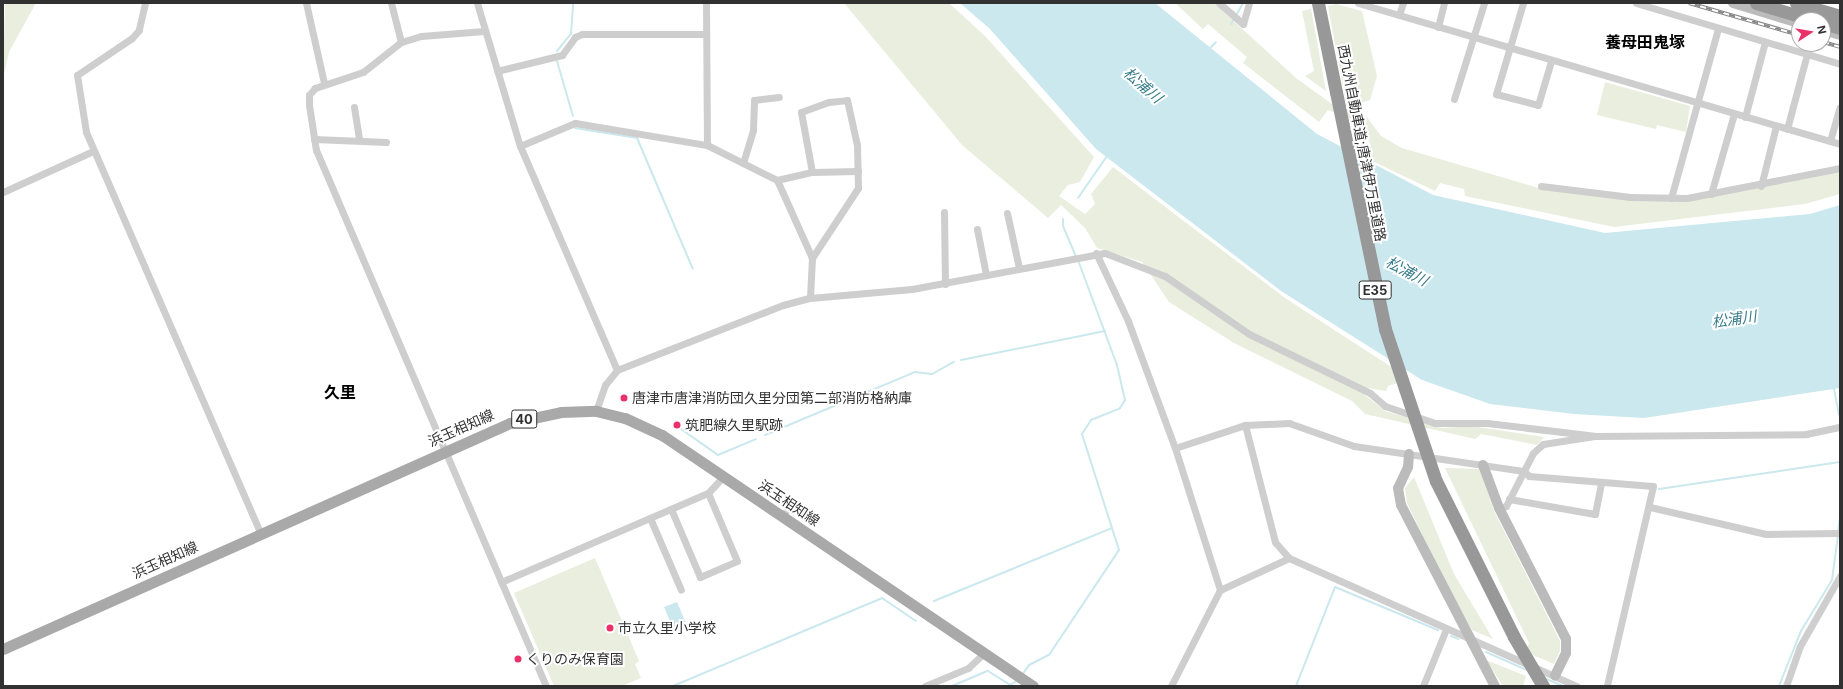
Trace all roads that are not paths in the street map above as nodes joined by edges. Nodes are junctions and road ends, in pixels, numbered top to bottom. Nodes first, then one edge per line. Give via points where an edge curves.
1 (145, 3) edge
2 (306, 3) edge
3 (391, 3) edge
4 (477, 3) edge
5 (706, 3) edge
6 (1219, 3) edge
7 (1249, 3) edge
8 (1358, 3) edge
9 (1403, 3) edge
10 (1444, 3) edge
11 (1484, 3) edge
12 (1523, 3) edge
13 (1636, 3) edge
14 (1733, 3) edge
15 (1756, 3) edge
16 (1796, 3) edge
17 (1319, 9) edge
18 (1791, 13) edge
19 (1399, 15) junction
20 (1840, 16) edge
21 (1791, 21) edge
22 (1438, 27) junction
23 (1718, 28) junction
24 (484, 31) junction
25 (705, 34) junction
26 (1474, 38) junction
27 (401, 42) junction
28 (1765, 42) junction
29 (1511, 49) junction
30 (1807, 54) junction
31 (1551, 60) junction
32 (1840, 64) edge
33 (497, 71) junction
34 (324, 83) junction
35 (779, 97) dead end
36 (1454, 99) dead end
37 (1698, 104) junction
38 (354, 107) dead end
39 (1840, 108) edge
40 (1734, 114) junction
41 (1744, 117) junction
42 (1776, 126) junction
43 (1787, 129) junction
44 (314, 138) junction
45 (359, 140) junction
46 (1830, 141) junction
47 (386, 142) dead end
48 (1840, 144) edge
49 (520, 146) junction
50 (707, 146) junction
51 (93, 151) junction
52 (743, 163) junction
53 (1840, 168) edge
54 (858, 171) junction
55 (812, 172) junction
56 (777, 180) junction
57 (1541, 186) dead end
58 (1761, 186) junction
59 (3, 192) edge
60 (1711, 194) junction
61 (1671, 198) junction
62 (944, 212) dead end
63 (1007, 214) dead end
64 (977, 228) dead end
65 (1096, 253) junction
66 (812, 258) junction
67 (1019, 268) junction
68 (986, 275) junction
69 (945, 284) junction
70 (810, 298) junction
71 (617, 370) junction
72 (596, 411) junction
73 (1245, 425) junction
74 (1840, 426) edge
75 (1596, 436) junction
76 (1175, 448) junction
77 (445, 452) junction
78 (1409, 454) junction
79 (1483, 465) junction
80 (1524, 471) junction
81 (723, 477) junction
82 (1601, 484) junction
83 (708, 493) junction
84 (1509, 499) junction
85 (790, 504) dead end
86 (1650, 507) junction
87 (1499, 508) junction
88 (671, 509) junction
89 (783, 516) junction
90 (650, 518) junction
91 (1836, 533) edge
92 (261, 534) junction
93 (1289, 558) junction
94 (1840, 576) edge
95 (501, 582) junction
96 (681, 590) dead end
97 (1220, 590) junction
98 (1446, 629) junction
99 (1466, 636) junction
100 (3, 649) edge
101 (984, 653) junction
102 (1555, 676) junction
103 (1029, 684) edge
104 (546, 686) edge
105 (925, 686) edge
106 (1171, 686) edge
107 (1424, 686) edge
108 (1495, 686) edge
109 (1543, 686) edge
110 (1577, 686) edge
111 (1607, 686) edge
112 (1786, 686) edge

1 - 51 street via 139,30 132,38 77,74
2 - 34 street
3 - 27 street
4 - 24 street
5 - 25 street
6 - 7 street via 1243,24
8 - 19 street
9 - 19 street
10 - 22 street
11 - 26 street
12 - 29 street
13 - 23 street
14 - 21 street
15 - 18 highway
16 - 20 highway
17 - 109 highway, 西九州自動車道;唐津伊万里道路 / E35, bridge via 1385,329 1436,481 1514,637
19 - 22 street
22 - 26 street
23 - 28 street
23 - 37 street
24 - 27 street via 421,36
24 - 33 street
25 - 33 street via 582,34 574,37 562,54
25 - 50 street
26 - 29 street
26 - 36 street via 1469,41
27 - 34 street via 363,72
28 - 30 street
28 - 41 street
29 - 31 street
29 - 31 street via 1507,52 1496,94 1538,105
30 - 32 street
30 - 43 street
31 - 37 street
33 - 49 street
34 - 44 street via 309,95
35 - 52 street via 754,100 753,130
37 - 40 street
37 - 61 street
38 - 45 street
39 - 46 street
40 - 41 street
40 - 60 street
41 - 42 street
42 - 43 street
42 - 58 street
43 - 46 street
44 - 45 street
44 - 77 street
45 - 47 street
46 - 48 street
49 - 50 street via 575,123
49 - 71 street
50 - 52 street
51 - 59 street
51 - 92 street
52 - 56 street
53 - 58 street
54 - 55 street
54 - 55 street via 857,145 847,100 829,102 801,112
54 - 66 street via 858,188
55 - 56 street
56 - 66 street
57 - 61 street via 1630,198
58 - 60 street
60 - 61 street
62 - 69 street
63 - 67 street
64 - 68 street
65 - 67 street
65 - 75 street via 1105,253 1165,276 1249,334 1370,393 1384,406 1402,413 1435,423 1487,422
65 - 76 street via 1128,320
66 - 70 street
67 - 68 street
68 - 69 street
69 - 70 street
70 - 71 street
71 - 72 street via 605,385
72 - 77 main road, 浜玉相知線 / 40 via 561,412 524,419
72 - 81 main road, 浜玉相知線 / 40 via 650,428
73 - 76 street
73 - 78 street via 1289,423 1354,446
73 - 93 street via 1275,542
74 - 75 street via 1806,434
75 - 80 street via 1543,444
76 - 97 street
77 - 92 main road, 浜玉相知線 / 40
77 - 95 street
78 - 79 street
78 - 99 street via 1408,467 1398,488 1401,505
79 - 80 street
79 - 87 street
80 - 82 street via 1529,476
80 - 84 street
81 - 83 street
81 - 89 main road, 浜玉相知線 / 40
82 - 84 street via 1595,514
82 - 86 street via 1653,486
83 - 88 street
83 - 88 street via 737,561 700,577
84 - 87 street
85 - 89 street
86 - 91 street via 1766,534
86 - 111 street
87 - 102 street via 1566,638 1566,653
88 - 90 street
89 - 101 main road, 浜玉相知線 / 40
90 - 95 street
90 - 96 street
92 - 100 main road, 浜玉相知線 / 40
93 - 97 street
93 - 98 street
94 - 112 street via 1800,646
95 - 104 street
97 - 106 street
98 - 99 street
98 - 107 street
99 - 102 street
99 - 108 street
101 - 103 main road, 浜玉相知線 / 40
101 - 105 street via 968,668
102 - 110 street

